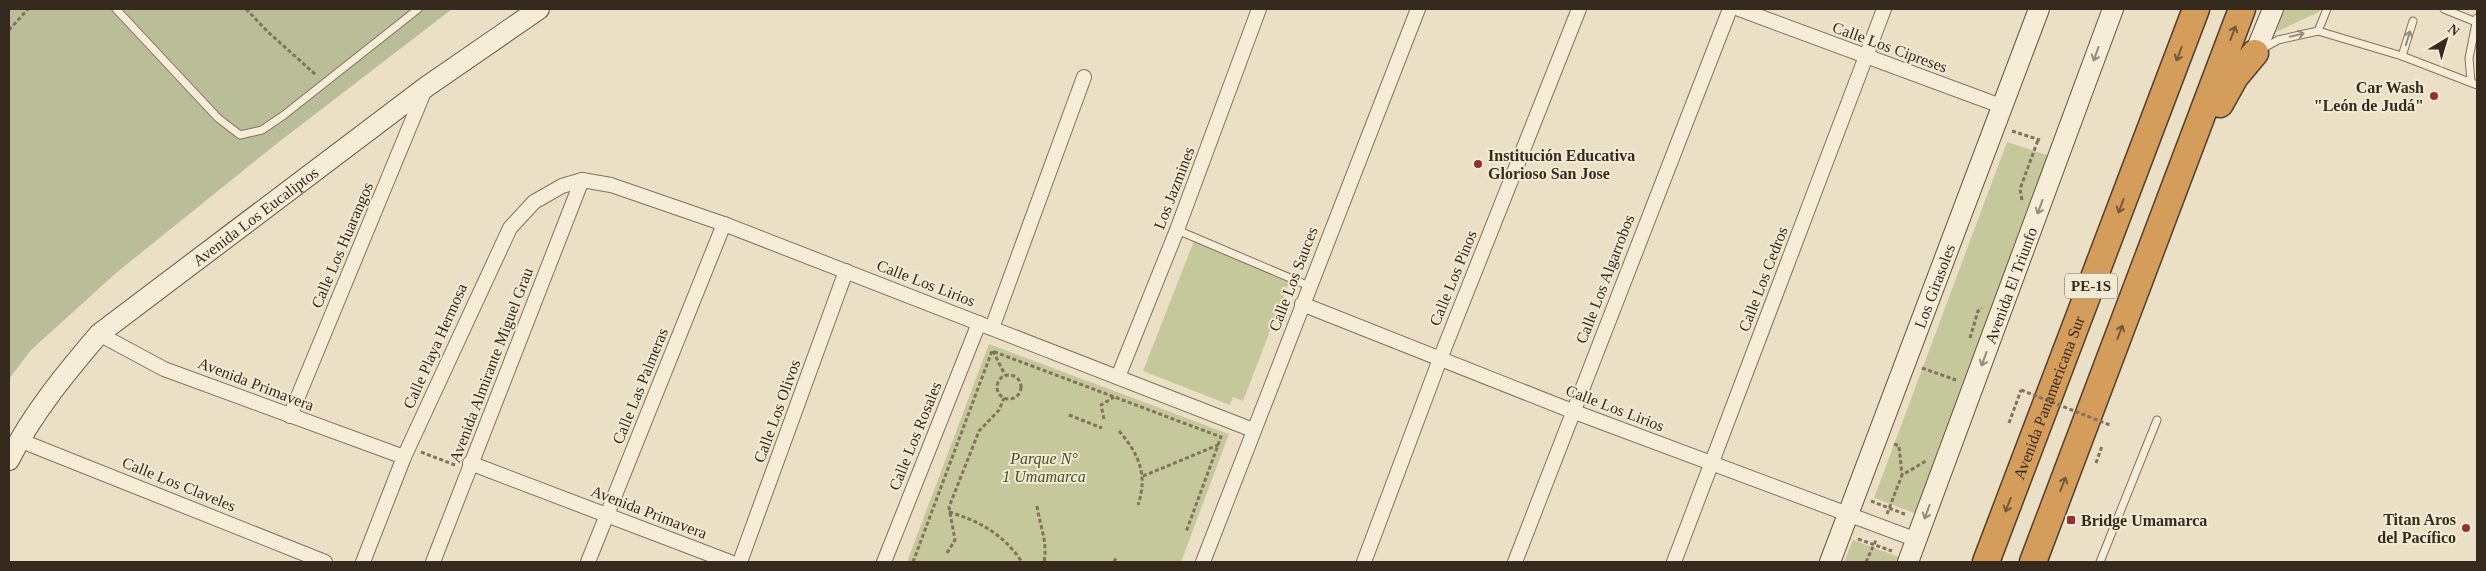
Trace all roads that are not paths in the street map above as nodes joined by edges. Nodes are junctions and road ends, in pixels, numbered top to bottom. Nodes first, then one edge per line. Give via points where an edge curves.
1 (116, 9) edge
2 (418, 9) edge
3 (539, 9) edge
4 (1260, 9) edge
5 (1418, 9) edge
6 (1579, 9) edge
7 (1730, 9) edge
8 (1739, 9) edge
9 (1884, 9) edge
10 (2038, 9) edge
11 (2113, 9) edge
12 (2196, 9) edge
13 (2242, 9) edge
14 (2273, 9) edge
15 (2327, 9) edge
16 (2444, 9) edge
17 (2476, 20) edge
18 (2413, 21) dead end
19 (2318, 31) junction
20 (2255, 53) junction
21 (2402, 56) junction
22 (1866, 57) junction
23 (1084, 77) dead end
24 (2474, 83) edge
25 (426, 87) junction
26 (2001, 106) junction
27 (582, 180) junction
28 (2174, 194) junction
29 (724, 224) junction
30 (1177, 230) junction
31 (846, 271) junction
32 (1309, 286) junction
33 (1302, 304) junction
34 (985, 325) junction
35 (99, 334) junction
36 (1440, 359) junction
37 (1118, 377) junction
38 (1572, 411) junction
39 (290, 416) junction
40 (2157, 420) dead end
41 (1253, 430) junction
42 (19, 440) junction
43 (406, 452) junction
44 (9, 460) edge
45 (1712, 463) junction
46 (469, 467) junction
47 (607, 515) junction
48 (1845, 524) junction
49 (1912, 553) edge
50 (325, 562) edge
51 (363, 562) edge
52 (433, 562) edge
53 (588, 562) edge
54 (730, 562) edge
55 (740, 562) edge
56 (884, 562) edge
57 (1203, 562) edge
58 (1364, 562) edge
59 (1515, 562) edge
60 (1674, 562) edge
61 (1830, 562) edge
62 (1986, 562) edge
63 (2033, 562) edge
64 (2100, 562) edge

1 - 2 lane via 218,118 240,135 262,130
3 - 25 street, Avenida Los Eucaliptos
4 - 30 street, Los Jazmines
5 - 32 street, Calle Los Sauces
6 - 36 street, Calle Los Pinos
7 - 38 street, Calle Los Algarrobos
8 - 22 street, Calle Los Cipreses
9 - 22 street, Calle Los Cedros
10 - 26 street, Los Girasoles
11 -> 49 street, Avenida El Triunfo
12 -> 62 highway, Avenida Panamericana Sur / PE-1S
28 -> 13 highway, PE-1S
14 - 20 street
15 - 19 lane
16 - 17 lane
17 - 24 lane via 2469,58
21 -> 18 lane
20 -> 19 lane via 2278,40
19 - 21 lane
20 - 28 highway via 2234,77
21 - 24 lane
22 - 26 street, Calle Los Cipreses
22 - 45 street, Calle Los Cedros
23 - 34 street, Calle Los Rosales
25 - 35 street, Avenida Los Eucaliptos
25 - 39 street, Calle Los Huarangos
26 - 48 street, Los Girasoles
27 - 29 street, Calle Los Lirios via 611,185
27 - 43 street, Calle Playa Hermosa via 562,186 534,202 510,228
27 - 46 street, Avenida Almirante Miguel Grau
63 -> 28 highway, PE-1S
29 - 31 street, Calle Los Lirios
29 - 47 street, Calle Las Palmeras
30 - 32 lane
30 - 37 street, Los Jazmines
31 - 34 street, Calle Los Lirios
31 - 55 street, Calle Los Olivos
32 - 33 street, Calle Los Sauces
33 - 36 street, Calle Los Lirios
33 - 41 street, Calle Los Sauces
34 - 37 street, Calle Los Lirios
34 - 56 street, Calle Los Rosales
35 - 39 street, Avenida Primavera via 164,368
35 - 42 street, Avenida Los Eucaliptos via 63,376
36 - 38 street, Calle Los Lirios
36 - 58 street, Calle Los Pinos
37 - 41 street, Calle Los Lirios
38 - 45 street, Calle Los Lirios
38 - 59 street, Calle Los Algarrobos
39 - 43 street, Avenida Primavera
40 - 64 lane
41 - 57 street, Calle Los Sauces
42 - 44 street, Avenida Los Eucaliptos
42 - 50 street, Calle Los Claveles
43 - 51 street, Calle Playa Hermosa
45 - 48 street, Calle Los Lirios
45 - 60 street, Calle Los Cedros
46 - 47 street, Avenida Primavera
46 - 52 street, Avenida Almirante Miguel Grau
47 - 53 street, Calle Las Palmeras
47 - 54 street, Avenida Primavera
48 - 49 street, Calle Los Lirios via 1882,527
48 - 61 street, Los Girasoles

